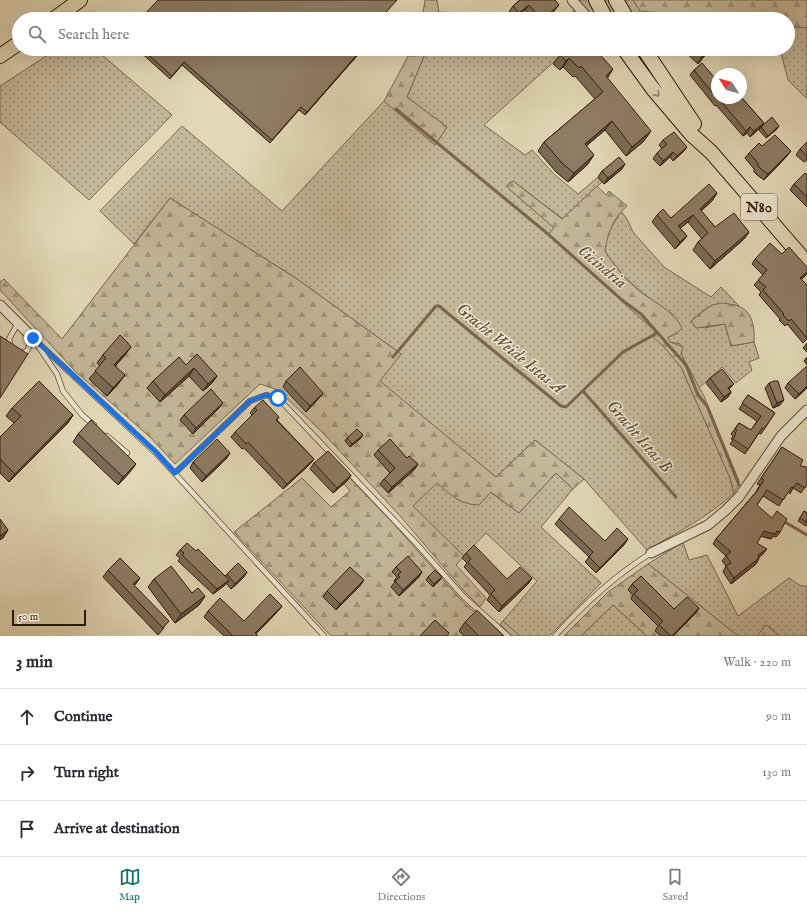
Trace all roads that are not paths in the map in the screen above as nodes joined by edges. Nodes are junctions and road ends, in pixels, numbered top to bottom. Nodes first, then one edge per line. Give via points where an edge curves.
1 (80, 0) edge
2 (572, 0) edge
3 (596, 0) edge
4 (616, 0) edge
5 (64, 12) edge
6 (583, 12) edge
7 (602, 12) edge
8 (623, 12) edge
9 (12, 48) edge
10 (0, 56) edge
11 (629, 56) edge
12 (649, 56) edge
13 (711, 152) junction
14 (807, 262) edge
15 (0, 305) edge
16 (18, 323) junction
17 (33, 338) junction
18 (807, 410) edge
19 (99, 430) edge
20 (105, 434) edge
21 (127, 453) edge
22 (175, 473) junction
23 (651, 552) joint
24 (323, 636) edge
25 (508, 636) edge
26 (555, 636) edge

1 - 5 main road
2 - 6 street
3 - 7 main road
4 - 8 main road
9 - 10 main road
11 -> 13 main road, N80 via 692,135
12 - 13 main road, N80
13 - 14 main road, N80
15 - 16 street
16 - 17 street
16 - 17 lane via 9,340 12,349 22,354 27,351
17 - 19 lane via 57,374 62,392
17 - 22 lane via 156,452
18 - 23 street via 781,436 743,492 726,510 708,525
20 - 21 lane
22 - 24 lane
22 - 25 lane via 250,401 266,395 278,398 464,597
23 - 26 lane via 627,568 582,607

